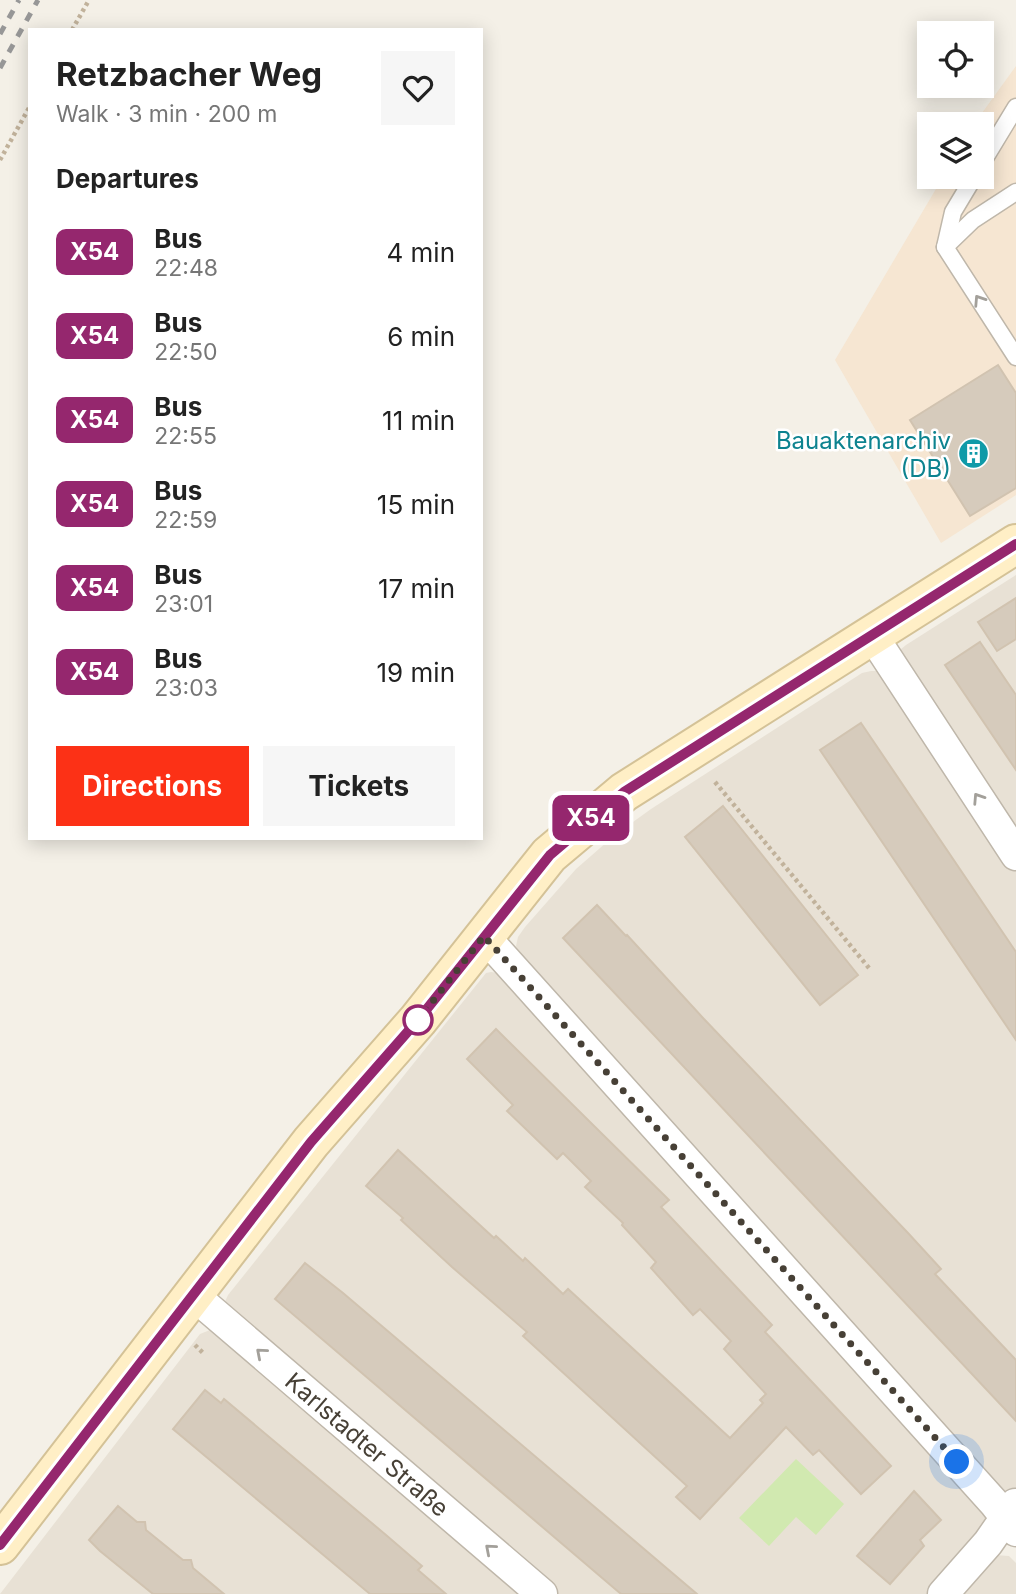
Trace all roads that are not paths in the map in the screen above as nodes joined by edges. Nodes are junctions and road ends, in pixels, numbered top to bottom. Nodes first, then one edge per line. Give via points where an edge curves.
1 (1016, 107) edge
2 (994, 143) edge
3 (967, 189) edge
4 (1016, 192) edge
5 (945, 247) junction
6 (1016, 357) edge
7 (1016, 544) edge
8 (872, 635) junction
9 (1016, 855) edge
10 (484, 936) junction
11 (192, 1294) junction
12 (1013, 1518) edge
13 (0, 1545) edge
14 (541, 1594) edge
15 (943, 1594) edge

1 - 2 lane
3 - 5 lane via 953,212
4 - 5 lane via 973,220
6 -> 5 lane
7 - 8 main road
9 -> 8 street
8 - 10 main road via 624,792 550,855
10 - 11 main road via 311,1142
10 - 12 street
11 - 13 main road
14 -> 11 street, Karlstadter Straße
12 - 15 street

